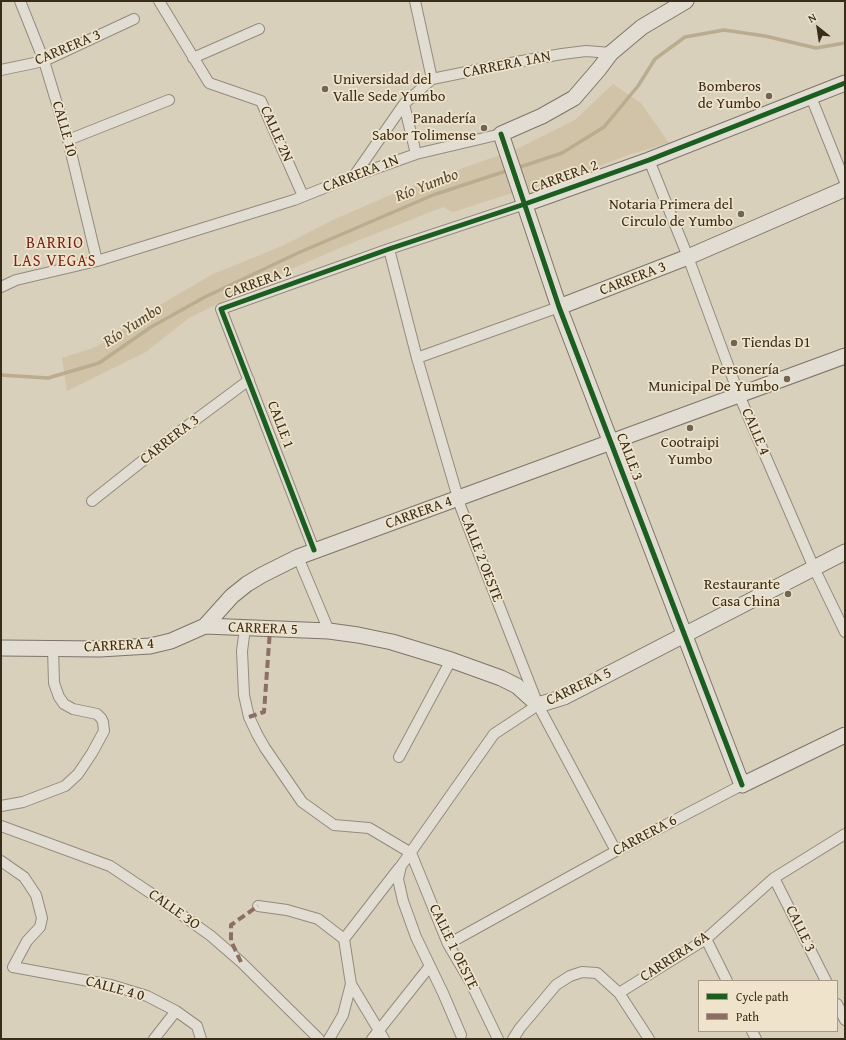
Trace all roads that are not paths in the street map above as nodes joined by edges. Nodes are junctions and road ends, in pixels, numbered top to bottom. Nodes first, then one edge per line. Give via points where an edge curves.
1 (20, 1) edge
2 (158, 1) edge
3 (415, 1) edge
4 (686, 1) edge
5 (134, 19) dead end
6 (260, 29) dead end
7 (611, 53) junction
8 (193, 58) junction
9 (44, 61) junction
10 (1, 70) edge
11 (432, 79) junction
12 (845, 83) edge
13 (811, 97) junction
14 (169, 100) dead end
15 (404, 104) junction
16 (502, 137) junction
17 (68, 140) junction
18 (416, 154) junction
19 (649, 160) junction
20 (354, 176) junction
21 (845, 182) edge
22 (845, 189) edge
23 (303, 196) junction
24 (525, 204) junction
25 (389, 249) junction
26 (688, 257) junction
27 (97, 261) junction
28 (1, 287) edge
29 (559, 307) junction
30 (221, 309) joint
31 (845, 356) edge
32 (416, 358) junction
33 (249, 380) junction
34 (739, 395) junction
35 (610, 441) junction
36 (458, 499) junction
37 (92, 501) dead end
38 (314, 550) junction
39 (845, 552) edge
40 (298, 557) junction
41 (814, 568) junction
42 (205, 626) junction
43 (245, 628) junction
44 (329, 631) junction
45 (845, 632) edge
46 (684, 635) junction
47 (1, 648) edge
48 (53, 648) junction
49 (451, 660) junction
50 (538, 705) junction
51 (845, 735) edge
52 (399, 757) dead end
53 (742, 785) junction
54 (1, 806) edge
55 (1, 826) edge
56 (845, 834) edge
57 (616, 851) junction
58 (411, 853) junction
59 (1, 861) edge
60 (401, 866) junction
61 (774, 878) junction
62 (258, 906) dead end
63 (706, 938) junction
64 (344, 939) junction
65 (448, 944) junction
66 (430, 966) junction
67 (727, 980) edge
68 (825, 980) edge
69 (351, 984) junction
70 (619, 993) junction
71 (838, 1006) edge
72 (176, 1011) junction
73 (845, 1020) edge
74 (379, 1029) junction
75 (461, 1035) dead end
76 (154, 1039) edge
77 (201, 1039) edge
78 (319, 1039) edge
79 (329, 1039) edge
80 (372, 1039) edge
81 (384, 1039) edge
82 (498, 1039) edge
83 (513, 1039) edge
84 (648, 1039) edge

1 - 9 street, CALLE 10
2 - 8 street
3 - 11 street
4 - 7 street, CARRERA 1N via 642,27
5 - 9 street, CARRERA 3
6 - 8 street
7 - 11 street, CARRERA 1AN via 568,53
7 - 16 street, CARRERA 1N via 574,98
8 - 23 street, CALLE 2N via 209,83 261,101
9 - 10 street, CARRERA 3
9 - 17 street, CALLE 10
11 - 15 street
12 - 13 street, CARRERA 2
13 - 19 street, CARRERA 2
13 - 21 street
14 - 17 street
15 - 18 street
15 - 20 street
16 - 18 street, CARRERA 1N
16 - 24 street, CALLE 3
17 - 27 street, CALLE 10
18 - 20 street, CARRERA 1N
19 - 24 street, CARRERA 2
19 - 26 street, CALLE 4
20 - 23 street, CARRERA 1N
22 - 26 street, CARRERA 3
23 - 27 street, CARRERA 1N
24 - 25 street, CARRERA 2
24 - 29 street, CALLE 3
25 - 30 street, CARRERA 2
25 - 32 street, CALLE 2 OESTE
26 - 29 street, CARRERA 3
26 - 34 street, CALLE 4
27 - 28 street, CARRERA 1N via 16,280
29 - 32 street, CARRERA 3
29 - 35 street, CALLE 3
30 - 33 street, CALLE 1
31 - 34 street, CARRERA 4
32 - 36 street, CALLE 2 OESTE
33 - 37 street, CARRERA 3
33 - 38 street, CALLE 1
34 - 35 street, CARRERA 4
34 - 41 street, CALLE 4
35 - 36 street, CARRERA 4
35 - 46 street, CALLE 3
36 - 38 street, CARRERA 4
36 - 50 street, CALLE 2 OESTE
38 - 40 street, CARRERA 4
39 - 41 street, CARRERA 5
40 - 42 street, CARRERA 4 via 247,584 232,596
40 - 44 street
41 - 45 street, CALLE 4
41 - 46 street, CARRERA 5
42 - 43 street, CARRERA 5
42 - 48 street, CARRERA 4 via 176,639 150,646
43 - 44 street, CARRERA 5
43 - 58 street via 242,668 249,717 265,748 302,802 334,825 369,828
44 - 49 street, CARRERA 5 via 392,642
46 - 50 street, CARRERA 5 via 564,697
46 - 53 street, CALLE 3
47 - 48 street, CARRERA 4
48 - 54 street via 54,683 59,697 64,704 74,709 97,714 103,722 104,731 78,774 65,786 23,802
49 - 50 street, CARRERA 5 via 517,686
49 - 52 street
50 - 57 street, CALLE 2 OESTE
50 - 58 street via 494,734
51 - 53 street, CARRERA 6
53 - 57 street, CARRERA 6
55 - 78 street, CALLE 3O via 110,866 161,900 211,936 241,962
56 - 61 street, CARRERA 6A
57 - 65 street, CARRERA 6
58 - 60 street
58 - 65 street, CALLE 1 OESTE
59 - 72 street, CALLE 4 0 via 24,877 36,895 42,918 40,927 27,941 13,967 111,985 147,996
60 - 64 street
60 - 66 street, CALLE 1 OESTE via 398,879 403,901
61 - 63 street, CARRERA 6A
61 - 68 street, CALLE 3
62 - 64 street via 318,918
63 - 67 street
63 - 70 street, CARRERA 6A
64 - 69 street
65 - 82 street, CALLE 1 OESTE via 471,983
66 - 74 street
66 - 75 street, CALLE 1 OESTE
69 - 74 street
69 - 79 street via 343,1015
70 - 83 street via 597,973 582,972 570,976 556,985
70 - 84 street
71 - 73 street
72 - 76 street
72 - 77 street, CALLE 4 0 via 196,1026
74 - 80 street
74 - 81 street

